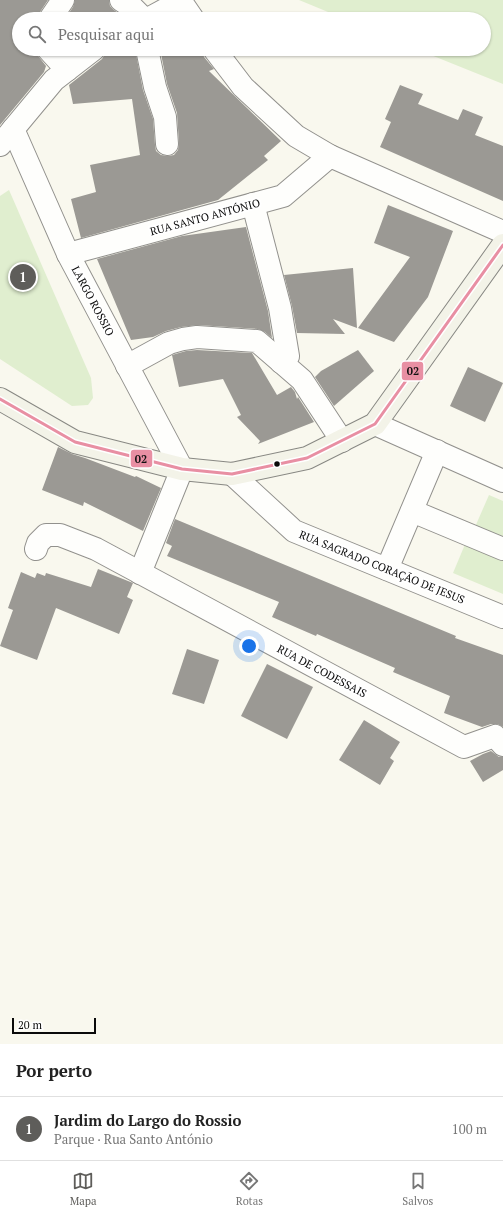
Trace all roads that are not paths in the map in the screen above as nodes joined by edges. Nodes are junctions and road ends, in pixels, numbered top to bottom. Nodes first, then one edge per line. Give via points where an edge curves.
1 (63, 0) edge
2 (121, 0) edge
3 (180, 1) edge
4 (55, 12) edge
5 (137, 12) edge
6 (160, 12) edge
7 (188, 12) edge
8 (54, 56) edge
9 (85, 56) edge
10 (149, 56) edge
11 (219, 56) edge
12 (67, 70) junction
13 (7, 137) edge
14 (168, 144) dead end
15 (330, 156) junction
16 (253, 204) junction
17 (503, 232) edge
18 (503, 245) edge
19 (68, 254) junction
20 (281, 362) junction
21 (127, 366) junction
22 (0, 399) edge
23 (375, 424) junction
24 (342, 440) junction
25 (437, 451) junction
26 (182, 469) junction
27 (232, 474) junction
28 (503, 481) edge
29 (412, 511) junction
30 (36, 549) dead end
31 (503, 549) edge
32 (387, 569) junction
33 (140, 573) junction
34 (503, 617) edge
35 (503, 745) edge

1 - 4 street
2 - 5 street
3 - 6 street
3 - 7 street
8 - 12 street
9 - 12 street
10 - 14 street via 165,117
11 - 15 street via 243,88 296,136
12 - 13 street via 54,80
13 - 19 street, LARGO ROSSIO
15 - 16 street, RUA SANTO ANTÓNIO via 283,196
15 - 17 street
16 - 19 street, RUA SANTO ANTÓNIO
16 - 20 street via 280,308 288,356
18 - 23 street
19 - 21 street, LARGO ROSSIO
20 - 21 street via 257,341 197,337 169,343
20 - 24 street via 302,380
21 - 26 street, LARGO ROSSIO
22 - 26 street via 75,442
23 - 24 street
23 - 25 street
24 - 27 street via 307,458
25 - 28 street
25 - 29 street
26 - 27 street
26 - 33 street
27 - 32 street, RUA SAGRADO CORAÇÃO DE JESUS via 294,531
29 - 31 street
29 - 32 street
30 - 33 street, RUA DE CODESSAIS via 38,543 46,536 60,535 96,549
32 - 34 street, RUA SAGRADO CORAÇÃO DE JESUS
33 - 35 street, RUA DE CODESSAIS via 464,747 495,736

